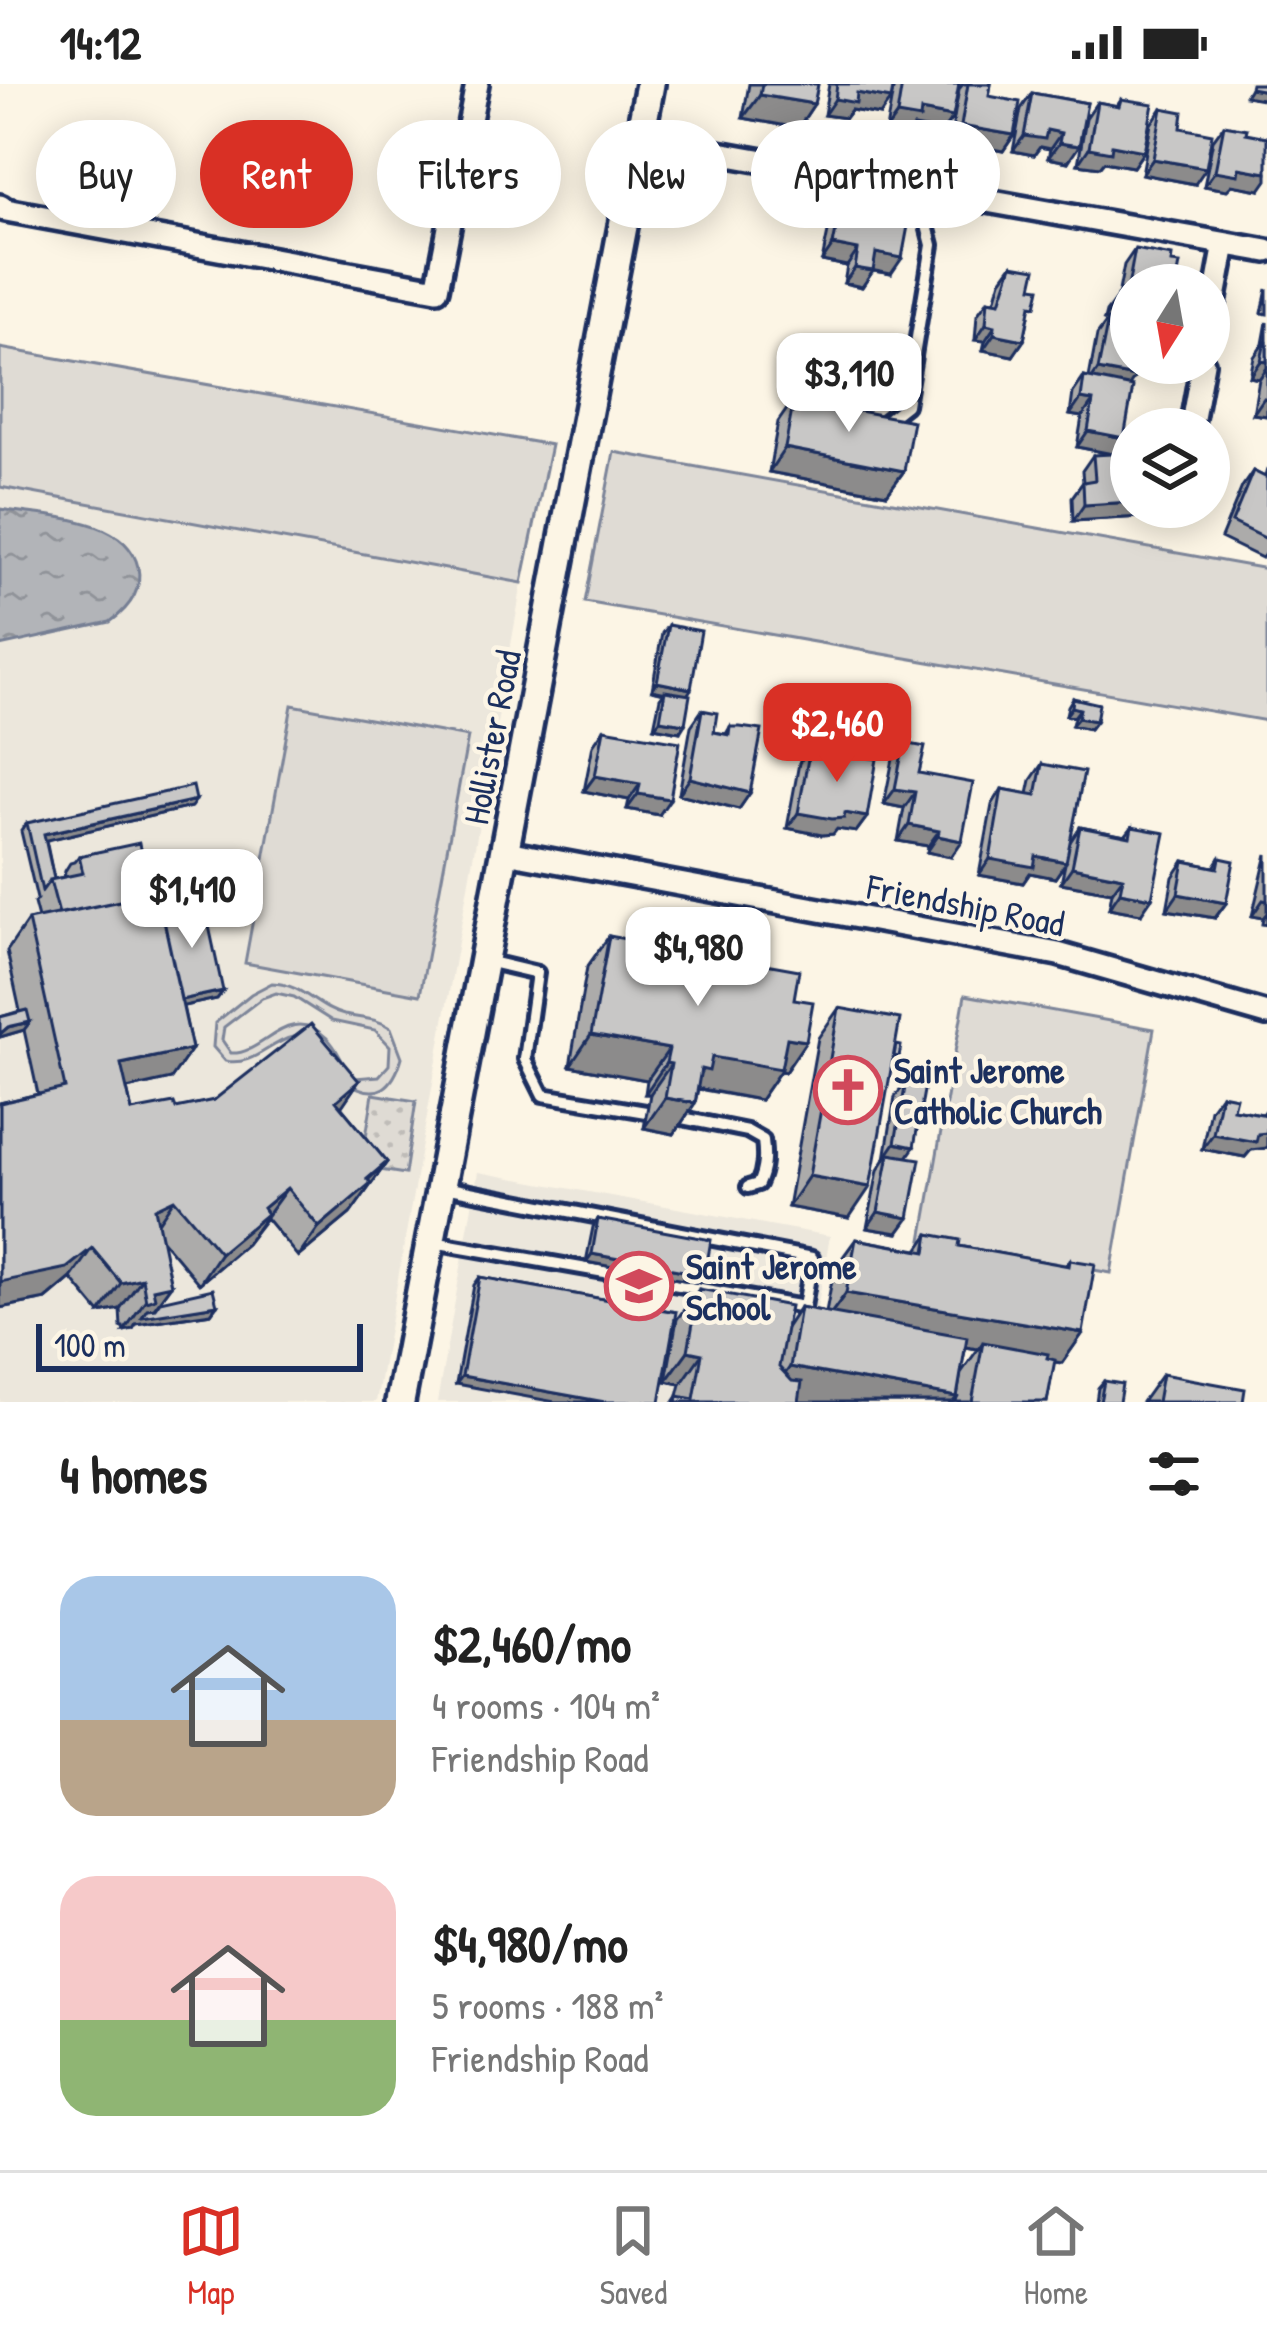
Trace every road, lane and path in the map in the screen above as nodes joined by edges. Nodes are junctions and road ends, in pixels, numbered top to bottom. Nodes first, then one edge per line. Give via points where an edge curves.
1 (478, 84) edge
2 (650, 84) edge
3 (643, 120) edge
4 (1000, 204) edge
5 (0, 206) edge
6 (623, 228) edge
7 (928, 228) edge
8 (1225, 244) junction
9 (1267, 251) edge
10 (1221, 264) edge
11 (859, 420) edge
12 (506, 852) junction
13 (486, 961) junction
14 (1267, 1014) edge
15 (646, 1112) dead end
16 (677, 1117) edge
17 (443, 1187) junction
18 (748, 1187) dead end
19 (433, 1242) junction
20 (400, 1402) edge

1 - 5 street via 437,289
2 - 3 street, Hollister Road
4 - 8 street
6 - 12 street, Hollister Road
7 - 11 lane via 932,245 906,405 881,424
8 - 9 street
8 - 10 street
12 - 13 street, Hollister Road
12 - 14 street, Friendship Road via 1058,954
13 - 15 lane via 537,973 525,1058 543,1095
13 - 17 street, Hollister Road
16 - 18 lane via 763,1140 762,1175
17 - 19 street, Hollister Road
17 - 19 lane via 812,1258 804,1307
19 - 20 street, Hollister Road

